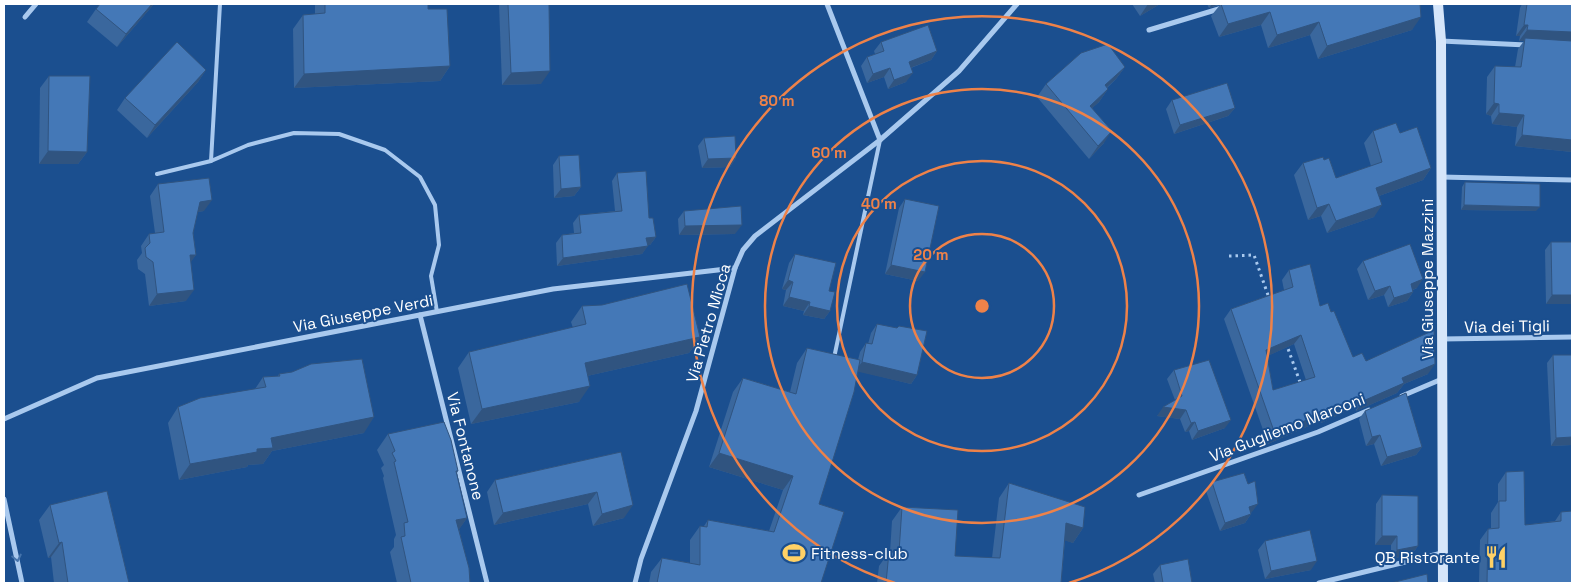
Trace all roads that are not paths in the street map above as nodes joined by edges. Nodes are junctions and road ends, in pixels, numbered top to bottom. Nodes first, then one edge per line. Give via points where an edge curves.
1 (36, 4) edge
2 (220, 4) edge
3 (827, 4) edge
4 (1017, 4) edge
5 (1438, 4) edge
6 (1228, 6) edge
7 (25, 17) dead end
8 (1149, 30) dead end
9 (1441, 41) junction
10 (1535, 46) edge
11 (880, 140) junction
12 (211, 162) junction
13 (156, 174) dead end
14 (1441, 177) junction
15 (1572, 180) edge
16 (735, 268) junction
17 (437, 312) junction
18 (420, 315) junction
19 (1572, 338) edge
20 (1442, 339) junction
21 (833, 360) edge
22 (1442, 379) junction
23 (1398, 398) edge
24 (1371, 409) edge
25 (4, 419) edge
26 (1139, 494) dead end
27 (4, 499) edge
28 (1443, 553) junction
29 (22, 583) edge
30 (487, 583) edge
31 (635, 583) edge
32 (1319, 583) edge
33 (1443, 583) edge

1 - 7 street
2 - 12 lane
3 - 11 street
4 - 11 street, Via Pietro Micca via 959,71
5 - 9 street, Via Giuseppe Mazzini
6 - 8 street
9 - 10 street
9 - 14 street, Via Giuseppe Mazzini
11 - 16 street, Via Pietro Micca via 755,236 743,250
11 - 21 lane
12 - 13 lane
12 - 17 lane via 248,145 294,133 339,134 385,150 420,177 435,205 439,245 432,276
14 - 15 street
14 - 20 street, Via Giuseppe Mazzini
16 - 17 street, Via Giuseppe Verdi via 554,289
16 - 31 street, Via Pietro Micca via 696,412
17 - 18 street, Via Giuseppe Verdi
18 - 25 street, Via Giuseppe Verdi via 97,378
18 - 30 street, Via Fontanone
19 - 20 street, Via dei Tigli
20 - 22 street, Via Giuseppe Mazzini
22 - 23 street
22 - 28 street, Via Giuseppe Mazzini
24 - 26 street, Via Gugliemo Marconi via 1318,432
27 -> 29 street
28 - 32 street
28 - 33 street, Via Giuseppe Mazzini

